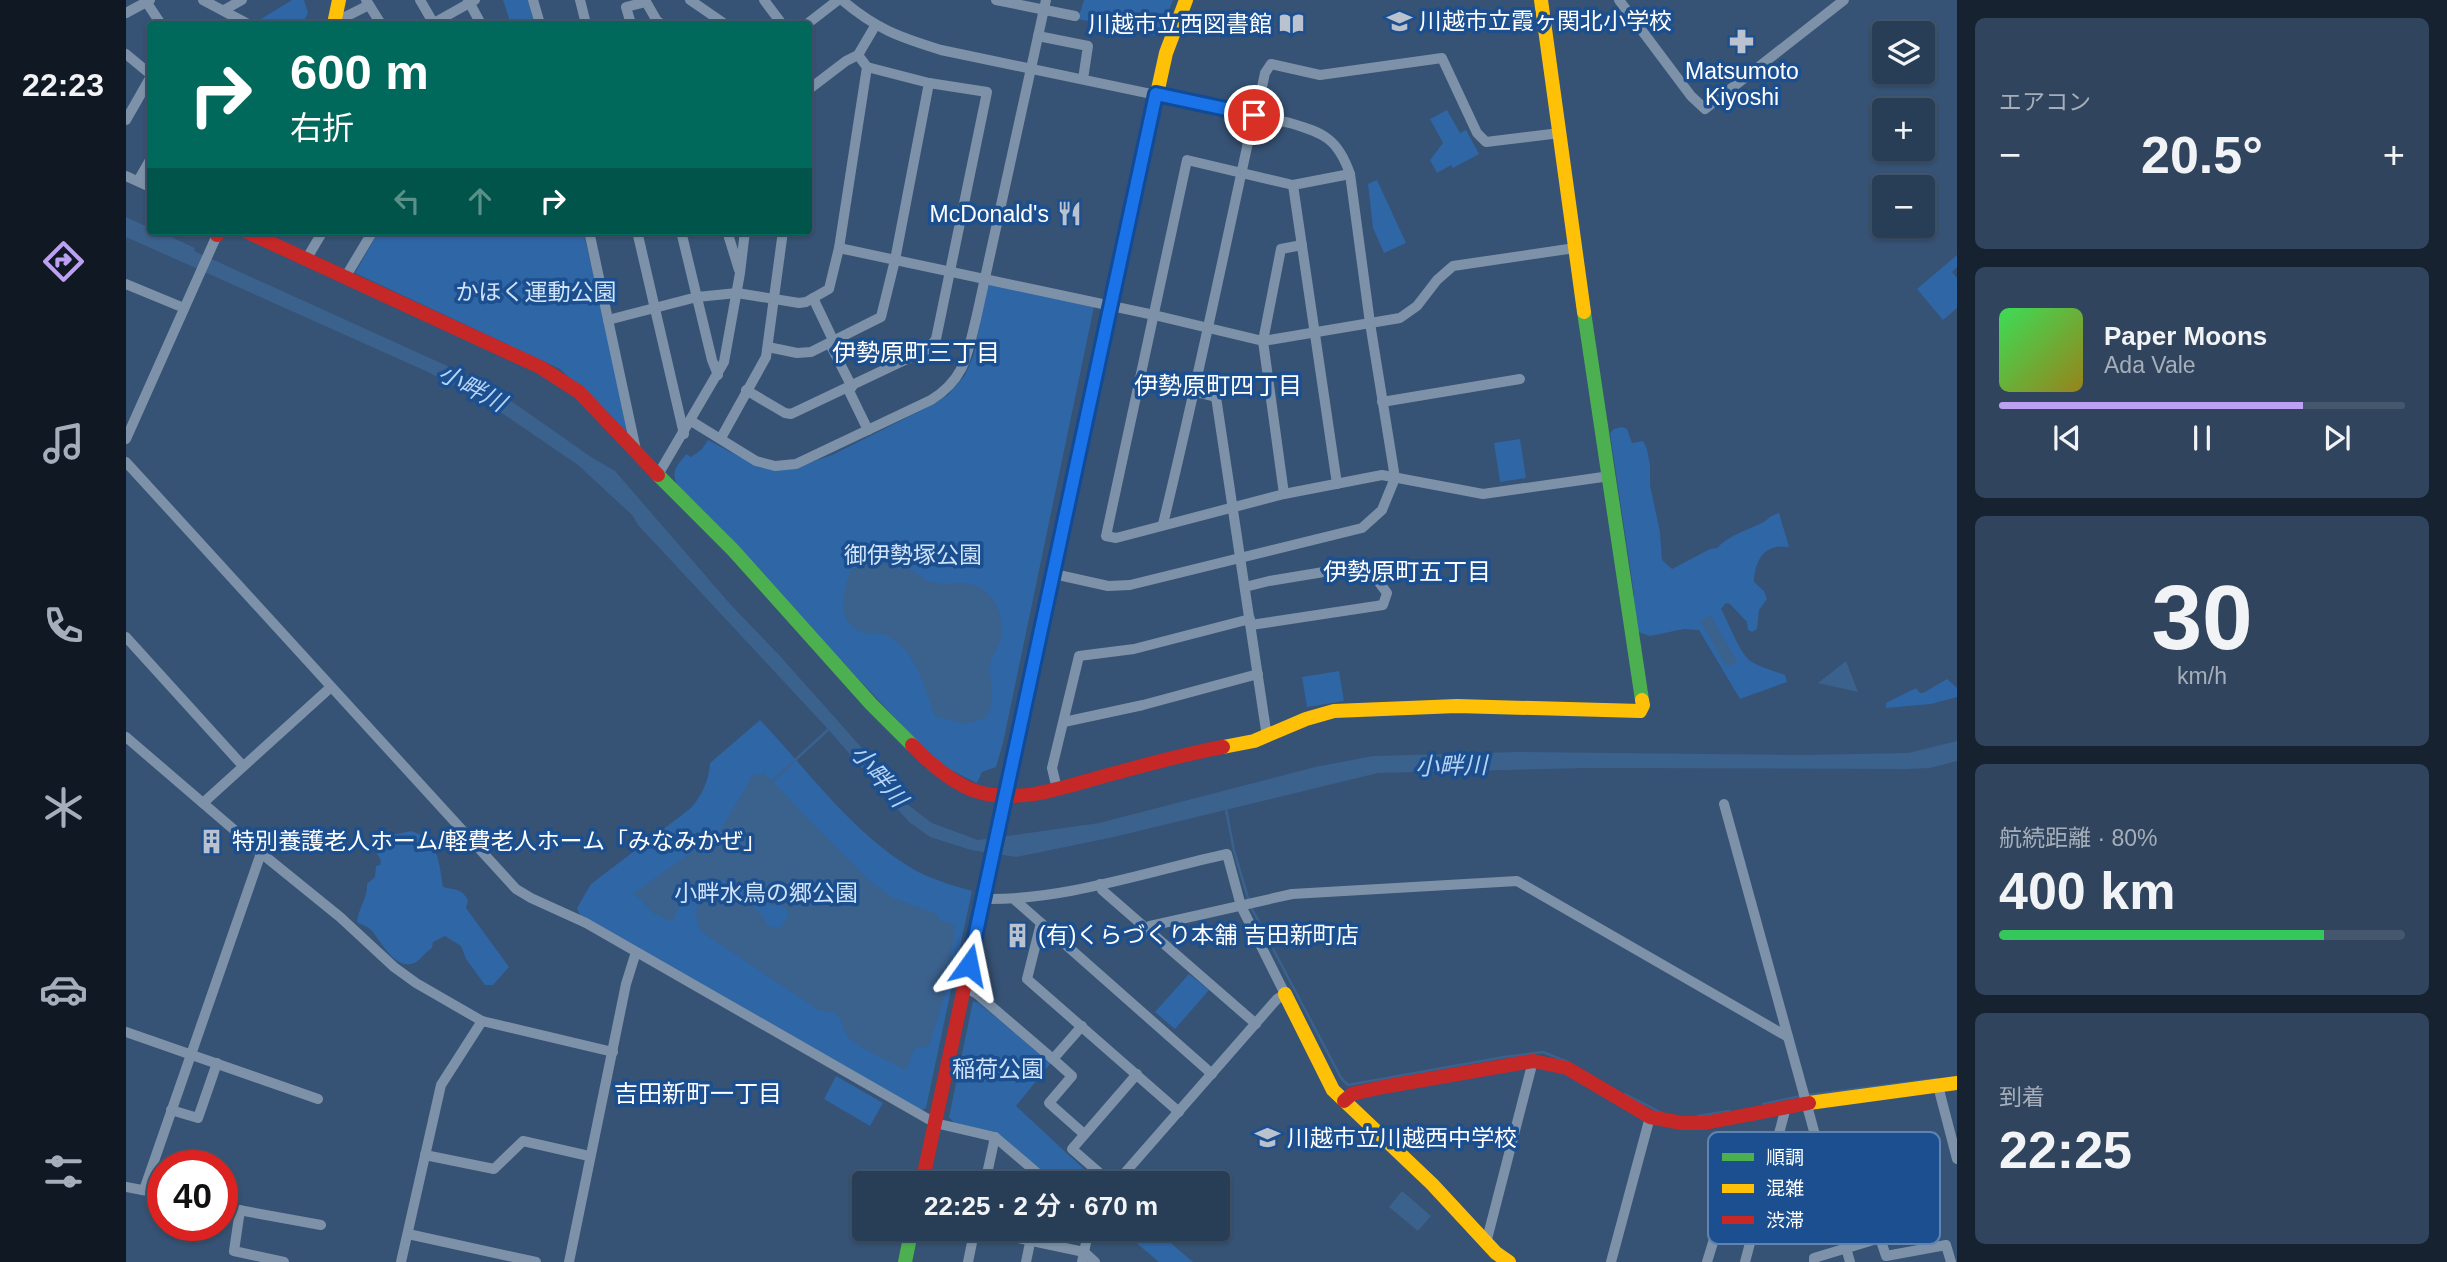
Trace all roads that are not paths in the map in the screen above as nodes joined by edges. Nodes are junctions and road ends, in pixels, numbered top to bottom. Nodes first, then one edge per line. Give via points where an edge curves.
1 (203, 0) edge
2 (242, 0) edge
3 (339, 0) edge
4 (420, 0) edge
5 (533, 0) edge
6 (580, 0) edge
7 (690, 0) edge
8 (764, 0) edge
9 (840, 0) edge
10 (996, 0) edge
11 (1186, 0) edge
12 (1541, 0) edge
13 (1619, 0) edge
14 (1844, 0) edge
15 (147, 1) edge
16 (471, 1) edge
17 (645, 1) edge
18 (368, 3) edge
19 (1045, 5) edge
20 (224, 10) junction
21 (126, 13) edge
22 (1075, 16) dead end
23 (159, 21) edge
24 (232, 21) edge
25 (335, 21) edge
26 (338, 21) edge
27 (379, 21) edge
28 (431, 21) edge
29 (438, 21) edge
30 (480, 21) edge
31 (539, 21) edge
32 (585, 21) edge
33 (630, 21) edge
34 (657, 21) edge
35 (720, 21) edge
36 (780, 21) edge
37 (811, 21) edge
38 (875, 26) junction
39 (1038, 36) junction
40 (126, 54) edge
41 (858, 55) junction
42 (867, 67) junction
43 (1029, 69) junction
44 (147, 73) edge
45 (1083, 79) junction
46 (147, 81) edge
47 (929, 83) junction
48 (812, 87) edge
49 (1156, 94) junction
50 (127, 115) edge
51 (1255, 115) junction
52 (1559, 133) junction
53 (147, 165) edge
54 (1242, 172) junction
55 (1350, 174) junction
56 (126, 176) edge
57 (138, 181) junction
58 (1293, 185) junction
59 (147, 186) edge
60 (217, 235) edge
61 (269, 235) edge
62 (321, 235) edge
63 (371, 235) edge
64 (590, 235) edge
65 (638, 235) edge
66 (682, 235) edge
67 (728, 235) edge
68 (745, 235) edge
69 (782, 235) edge
70 (1302, 245) junction
71 (839, 248) junction
72 (1575, 248) junction
73 (307, 258) junction
74 (895, 260) junction
75 (950, 271) junction
76 (740, 273) junction
77 (346, 276) junction
78 (984, 278) junction
79 (126, 284) edge
80 (737, 293) junction
81 (697, 297) junction
82 (813, 298) junction
83 (774, 299) junction
84 (185, 306) junction
85 (1110, 306) junction
86 (655, 308) junction
87 (1154, 315) junction
88 (608, 320) junction
89 (1370, 323) junction
90 (1207, 328) junction
91 (1315, 332) junction
92 (1263, 341) junction
93 (832, 343) junction
94 (768, 347) junction
95 (719, 374) junction
96 (1520, 379) dead end
97 (850, 388) junction
98 (746, 390) junction
99 (1195, 392) junction
100 (1382, 402) junction
101 (691, 421) junction
102 (868, 430) junction
103 (684, 434) junction
104 (721, 438) junction
105 (126, 439) edge
106 (636, 450) junction
107 (126, 462) edge
108 (659, 473) junction
109 (1611, 476) junction
110 (1395, 478) junction
111 (1337, 484) junction
112 (1284, 494) junction
113 (1233, 509) junction
114 (1163, 524) junction
115 (1239, 557) junction
116 (1054, 574) junction
117 (1245, 587) junction
118 (1250, 622) junction
119 (126, 636) edge
120 (1258, 674) junction
121 (331, 687) junction
122 (1063, 722) junction
123 (126, 737) edge
124 (1267, 737) junction
125 (243, 766) junction
126 (1057, 789) junction
127 (204, 803) junction
128 (1004, 803) junction
129 (1724, 804) dead end
130 (261, 853) junction
131 (1100, 884) junction
132 (985, 892) junction
133 (1015, 900) junction
134 (1241, 906) junction
135 (1041, 923) junction
136 (1147, 929) junction
137 (636, 952) junction
138 (965, 987) junction
139 (1285, 994) junction
140 (482, 1021) junction
141 (1256, 1024) junction
142 (1082, 1026) junction
143 (126, 1032) edge
144 (1788, 1037) junction
145 (613, 1052) junction
146 (190, 1054) junction
147 (1053, 1059) junction
148 (1533, 1062) junction
149 (217, 1063) junction
150 (1137, 1074) junction
151 (1212, 1074) junction
152 (1957, 1083) edge
153 (1938, 1086) junction
154 (318, 1099) dead end
155 (1344, 1101) junction
156 (1806, 1103) junction
157 (1786, 1107) junction
158 (171, 1110) junction
159 (1179, 1112) junction
160 (1650, 1117) junction
161 (935, 1123) junction
162 (1779, 1132) edge
163 (1814, 1132) edge
164 (1084, 1134) junction
165 (995, 1137) junction
166 (425, 1155) junction
167 (589, 1156) junction
168 (1957, 1159) edge
169 (925, 1171) edge
170 (988, 1171) edge
171 (1035, 1171) edge
172 (1097, 1171) edge
173 (1127, 1171) edge
174 (126, 1186) edge
175 (144, 1190) junction
176 (147, 1191) edge
177 (240, 1210) joint
178 (321, 1224) dead end
179 (408, 1234) junction
180 (909, 1241) edge
181 (972, 1241) edge
182 (1031, 1241) joint
183 (1486, 1243) junction
184 (1713, 1244) edge
185 (1750, 1244) edge
186 (1845, 1244) edge
187 (1860, 1244) edge
188 (1846, 1248) junction
189 (1083, 1257) edge
190 (1886, 1259) edge
191 (284, 1262) edge
192 (401, 1262) edge
193 (536, 1262) edge
194 (569, 1262) edge
195 (905, 1262) edge
196 (968, 1262) edge
197 (1026, 1262) edge
198 (1095, 1262) edge
199 (1509, 1262) edge
200 (1611, 1262) edge
201 (1707, 1262) edge
202 (1745, 1262) edge
203 (1814, 1262) edge
204 (1850, 1262) edge
205 (1951, 1262) edge

1 - 20 street
2 - 20 street
3 - 25 street
4 - 28 street
5 - 31 street
6 - 32 street
7 - 35 street
8 - 36 street
9 - 37 street
9 - 38 street
10 - 19 street
11 - 49 street
12 - 52 street
13 - 14 street via 1705,109
15 - 21 street
15 - 23 street
16 - 29 street
16 - 30 street
17 - 33 street via 626,7
17 - 34 street
18 - 26 street
18 - 27 street
19 - 22 street
19 - 39 street
20 - 24 street
38 - 41 street
38 - 43 street via 942,50
39 - 43 street
39 - 45 street via 1088,46
40 - 44 street
41 - 42 street
41 - 48 street
42 - 47 street
42 - 71 street
43 - 45 street
43 - 78 street
45 - 49 street
46 - 50 street
47 - 74 street
47 - 75 street via 987,92
49 - 51 street
49 - 85 street
51 - 52 street via 1271,64 1320,75 1442,58 1477,133 1486,142
51 - 54 street
51 - 55 street via 1315,130 1331,139
52 - 72 street
53 - 57 street
54 - 58 street
54 - 87 street via 1187,160
54 - 90 street
55 - 58 street
55 - 89 street
56 - 57 street
57 - 59 street
58 - 70 street
60 - 84 street
61 - 73 street
62 - 73 street
63 - 77 street
64 - 88 street
65 - 86 street
66 - 81 street
67 - 76 street
68 - 76 street
69 - 83 street
70 - 91 street
70 - 92 street via 1281,249
71 - 74 street
71 - 82 street via 829,289
72 - 89 street via 1453,266 1400,318
72 - 109 street
73 - 77 street
74 - 75 street
74 - 93 street via 881,317
75 - 78 street
75 - 97 street via 932,346
76 - 80 street
77 - 106 street via 558,377
78 - 85 street
78 - 102 street via 967,360 960,373 943,393
79 - 84 street
80 - 81 street
80 - 83 street
80 - 95 street
81 - 86 street
81 - 95 street
82 - 83 street via 799,303
82 - 93 street
83 - 94 street
84 - 105 street
85 - 87 street
85 - 116 street
86 - 88 street
86 - 103 street
87 - 90 street
87 - 114 street via 1106,536 1116,538
88 - 106 street
89 - 91 street
89 - 100 street
90 - 92 street
90 - 99 street
91 - 92 street
91 - 111 street
92 - 112 street
93 - 94 street via 804,353
93 - 97 street
94 - 98 street
95 - 101 street
96 - 100 street
97 - 98 street via 791,414
97 - 102 street
98 - 104 street
99 - 113 street via 1216,397
99 - 114 street
100 - 110 street
101 - 103 street
101 - 104 street
102 - 104 street via 796,464 775,466 756,461
103 - 108 street
106 - 108 street
107 - 121 street
108 - 128 street via 920,754 941,772
109 - 110 street via 1483,494
109 - 124 street via 1643,705 1640,711 1457,706 1334,711
110 - 111 street via 1382,475
110 - 115 street via 1382,510 1362,528
111 - 112 street
112 - 113 street
113 - 114 street
113 - 115 street
115 - 116 street via 1118,587
115 - 117 street
116 - 128 street
117 - 118 street
117 - 118 street via 1366,565 1387,593 1383,605
118 - 120 street
118 - 122 street via 1134,649 1079,656
119 - 125 street
120 - 122 street
120 - 124 street
121 - 125 street
121 - 137 street via 516,889
122 - 126 street via 1052,768
123 - 127 street
124 - 126 street
125 - 127 street
126 - 128 street
127 - 130 street
128 - 132 street
129 - 144 street
130 - 140 street via 394,967
130 - 146 street
131 - 133 street
131 - 134 street via 1227,854
131 - 136 street
132 - 133 street
132 - 138 street
133 - 135 street
134 - 136 street
134 - 139 street
134 - 144 street via 1314,892 1517,881
135 - 142 street via 1027,979
135 - 151 street
136 - 141 street
137 - 145 street
137 - 161 street
138 - 147 street
138 - 161 street
139 - 141 street
139 - 155 street via 1328,1082
140 - 145 street
140 - 166 street via 441,1085
141 - 151 street
142 - 147 street
142 - 150 street
143 - 146 street
144 - 156 street
145 - 167 street
146 - 149 street
146 - 158 street
147 - 164 street via 1072,1076 1049,1103
148 - 155 street via 1383,1087 1352,1094
148 - 160 street via 1567,1069
148 - 183 street
149 - 154 street
149 - 158 street via 198,1118
150 - 159 street
150 - 164 street
151 - 159 street
152 - 153 street
153 - 156 street
153 - 168 street
155 - 183 street via 1432,1184
156 - 157 street
156 - 163 street
157 - 160 street via 1705,1123
157 - 162 street
158 - 175 street
159 - 173 street
160 - 200 street
161 - 165 street
161 - 169 street
164 - 172 street via 1072,1149
165 - 170 street
165 - 171 street
166 - 167 street via 494,1169 523,1141
166 - 179 street
167 - 194 street
174 - 175 street
175 - 176 street
177 - 178 street
177 - 191 street via 234,1251
179 - 192 street
179 - 193 street
180 - 195 street
181 - 196 street
182 - 189 street
182 - 197 street
183 - 199 street
184 - 201 street
185 - 202 street
186 - 188 street
187 - 188 street
188 - 203 street via 1814,1258
188 - 204 street
189 - 198 street
190 - 205 street via 1946,1245

